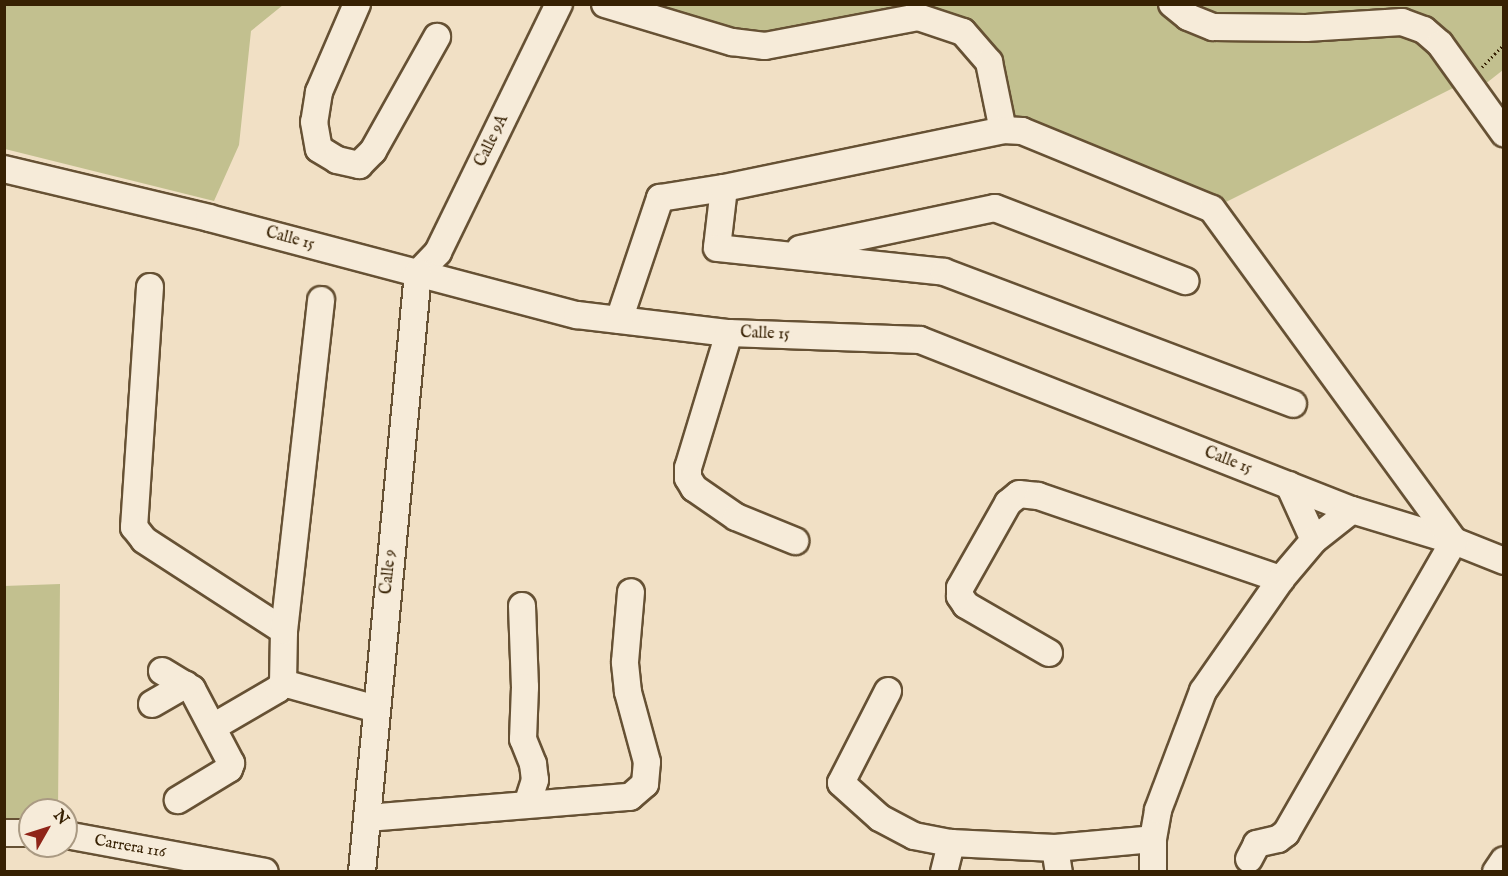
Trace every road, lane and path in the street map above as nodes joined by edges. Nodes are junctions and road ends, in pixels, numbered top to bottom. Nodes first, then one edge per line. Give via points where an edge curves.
1 (357, 4) edge
2 (559, 4) edge
3 (605, 4) edge
4 (1172, 4) edge
5 (436, 37) dead end
6 (1503, 44) edge
7 (1467, 81) junction
8 (1003, 129) junction
9 (1503, 133) edge
10 (4, 170) edge
11 (724, 188) junction
12 (779, 253) junction
13 (418, 273) junction
14 (1185, 281) dead end
15 (150, 287) dead end
16 (321, 300) dead end
17 (619, 320) junction
18 (729, 333) junction
19 (1293, 404) dead end
20 (1288, 485) junction
21 (1352, 510) junction
22 (1314, 540) junction
23 (795, 541) dead end
24 (1454, 541) junction
25 (1503, 561) edge
26 (1281, 579) junction
27 (631, 592) dead end
28 (522, 606) dead end
29 (284, 631) junction
30 (1049, 653) dead end
31 (162, 671) dead end
32 (283, 683) junction
33 (186, 684) junction
34 (888, 690) dead end
35 (152, 704) dead end
36 (376, 709) junction
37 (213, 727) junction
38 (178, 800) dead end
39 (528, 805) junction
40 (368, 818) junction
41 (78, 837) edge
42 (1154, 839) junction
43 (951, 843) junction
44 (1249, 859) dead end
45 (1057, 860) edge
46 (1503, 860) edge
47 (265, 872) edge
48 (362, 872) edge
49 (945, 872) edge
50 (1153, 872) edge
51 (1496, 872) edge

1 - 5 street via 319,92 314,122 319,149 337,160 359,165 373,151
2 - 13 street, Calle 9A via 438,252
3 - 8 street via 732,42 765,46 918,17 963,32 990,62
4 - 7 street via 1188,17 1213,27 1306,28 1402,22 1424,30 1440,44
6 - 7 path
7 - 9 street
8 - 11 street
8 - 24 street via 1023,131 1212,209
10 - 13 street, Calle 15
11 - 12 street via 717,248
11 - 17 street via 660,198
12 - 14 street via 995,208
12 - 19 street via 944,272
13 - 17 street, Calle 15 via 577,315
13 - 36 street, Calle 9
15 - 29 street via 134,526 144,540
16 - 29 street
17 - 18 street, Calle 15
18 - 20 street, Calle 15 via 920,340
18 - 23 street via 688,478 694,489 736,517
20 - 21 street, Calle 15
20 - 22 street
21 - 22 street
21 - 24 street, Calle 15
22 - 26 street
24 - 25 street, Calle 15
24 - 44 street via 1286,833 1257,844
26 - 30 street via 1038,496 1018,494 1008,503 960,588 960,596 966,605
26 - 42 street via 1203,691 1158,810
27 - 39 street via 625,662 627,692 647,762 645,784 630,797
28 - 39 street via 523,739 535,780
29 - 32 street
31 - 33 street
32 - 36 street
32 - 37 street
33 - 35 street
33 - 37 street
34 - 43 street via 841,783 880,818 914,836
36 - 40 street, Calle 9
37 - 38 street via 231,766
39 - 40 street
40 - 48 street, Calle 9
41 - 47 street, Carrera 116
42 - 45 street
42 - 50 street
43 - 45 street
43 - 49 street
46 - 51 street

